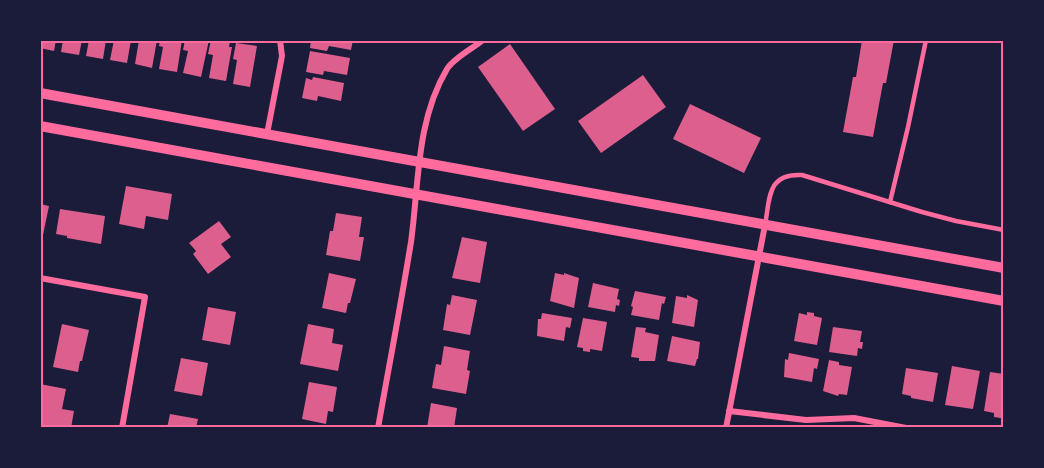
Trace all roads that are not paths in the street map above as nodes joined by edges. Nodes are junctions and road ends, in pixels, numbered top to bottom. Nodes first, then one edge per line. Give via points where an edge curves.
1 (280, 40) edge
2 (483, 40) edge
3 (926, 40) edge
4 (40, 93) edge
5 (40, 126) edge
6 (267, 134) junction
7 (418, 162) junction
8 (417, 195) junction
9 (890, 202) junction
10 (765, 225) junction
11 (1004, 230) edge
12 (759, 257) junction
13 (1004, 268) edge
14 (40, 278) edge
15 (1004, 301) edge
16 (729, 411) junction
17 (122, 428) edge
18 (378, 428) edge
19 (726, 428) edge
20 (906, 428) edge

1 - 6 street via 282,56
2 - 7 street via 449,66 435,93
3 - 9 lane
4 - 6 street
5 - 8 street
6 - 7 street
7 - 8 street
7 - 10 street
8 - 12 street
8 - 18 street
9 - 10 lane via 788,174 775,183
9 - 11 lane
10 - 12 street
10 - 13 street
12 - 15 street
12 - 16 street
14 - 17 street via 145,297
16 - 19 street
16 - 20 street via 806,420 854,418

